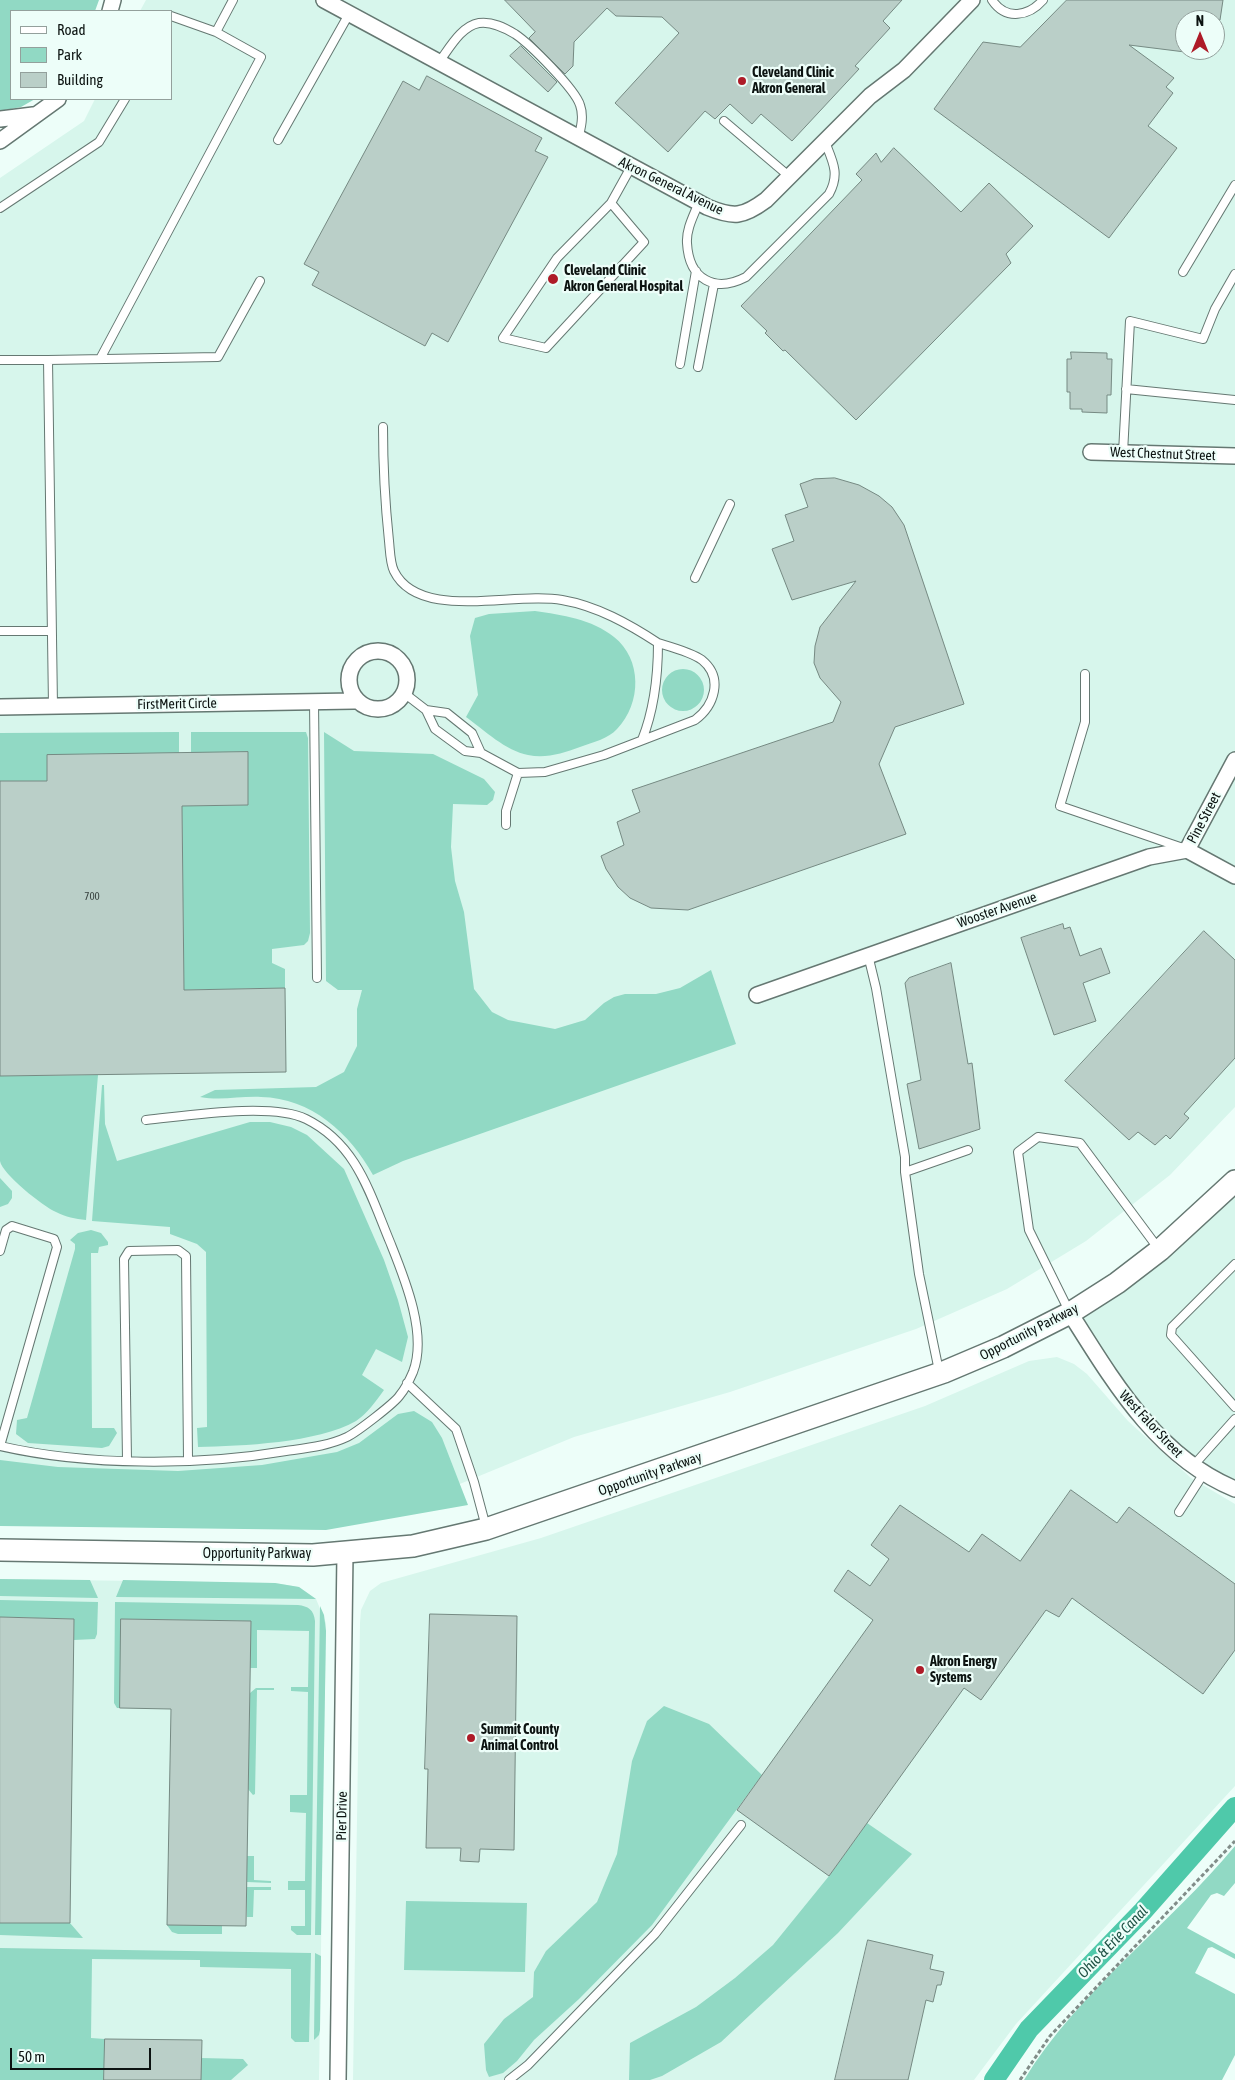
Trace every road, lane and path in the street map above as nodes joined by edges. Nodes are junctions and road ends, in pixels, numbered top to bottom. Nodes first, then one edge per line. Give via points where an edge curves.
1 (233, 0) edge
2 (324, 0) edge
3 (972, 0) edge
4 (992, 0) edge
5 (1043, 0) edge
6 (349, 14) junction
7 (172, 16) edge
8 (216, 32) junction
9 (439, 62) junction
10 (57, 100) edge
11 (124, 100) edge
12 (37, 114) junction
13 (0, 119) edge
14 (724, 121) dead end
15 (578, 139) junction
16 (278, 140) dead end
17 (0, 141) edge
18 (824, 142) junction
19 (631, 167) junction
20 (790, 177) junction
21 (1235, 185) edge
22 (698, 202) junction
23 (611, 204) junction
24 (0, 208) edge
25 (696, 271) junction
26 (1183, 272) dead end
27 (1235, 274) edge
28 (260, 281) dead end
29 (714, 284) junction
30 (100, 359) junction
31 (0, 360) edge
32 (48, 360) junction
33 (680, 364) dead end
34 (698, 368) dead end
35 (1126, 390) junction
36 (1235, 400) edge
37 (383, 427) dead end
38 (1090, 452) dead end
39 (1123, 453) junction
40 (1235, 456) edge
41 (730, 504) dead end
42 (695, 578) dead end
43 (51, 630) junction
44 (0, 631) edge
45 (658, 643) junction
46 (1085, 674) dead end
47 (404, 694) junction
48 (314, 701) junction
49 (354, 701) junction
50 (53, 706) junction
51 (0, 707) edge
52 (426, 710) junction
53 (642, 740) junction
54 (481, 753) junction
55 (1235, 760) edge
56 (518, 773) junction
57 (506, 825) dead end
58 (1188, 850) junction
59 (1235, 876) edge
60 (868, 955) junction
61 (317, 978) dead end
62 (757, 995) dead end
63 (146, 1120) dead end
64 (968, 1150) dead end
65 (905, 1172) junction
66 (1235, 1181) edge
67 (1160, 1250) junction
68 (0, 1251) edge
69 (1235, 1264) edge
70 (1070, 1313) junction
71 (939, 1373) junction
72 (407, 1383) junction
73 (1235, 1407) edge
74 (1235, 1419) edge
75 (127, 1460) junction
76 (188, 1460) junction
77 (1198, 1470) junction
78 (1235, 1490) edge
79 (1179, 1512) dead end
80 (486, 1529) junction
81 (0, 1550) edge
82 (345, 1553) junction
83 (741, 1826) dead end
84 (1235, 1841) edge
85 (338, 2080) edge
86 (509, 2080) edge
87 (1020, 2080) edge

1 - 8 lane
2 - 6 street, Akron General Avenue
3 - 18 street, Akron General Avenue via 904,70 870,96
4 - 5 lane via 1012,14 1023,14 1036,8
6 - 9 street, Akron General Avenue
6 - 16 lane
7 - 8 lane
8 - 30 lane via 261,57
9 - 15 street, Akron General Avenue
9 - 15 lane via 456,38 471,27 478,23 501,26 517,35 574,92 582,117
10 - 12 street
11 - 24 lane via 99,142
12 - 13 street
12 - 17 street
14 - 20 lane
15 - 19 street, Akron General Avenue
18 - 20 street, Akron General Avenue
18 - 29 lane via 836,170 835,183 829,194 746,278 732,285
19 - 22 street, Akron General Avenue
19 - 23 lane
20 - 22 street, Akron General Avenue via 766,200 742,214 722,213
21 - 26 lane
22 - 25 lane via 688,229 687,244
23 - 23 lane via 557,258 504,338 546,348 644,242
25 - 29 lane via 702,279
25 - 33 lane
27 - 35 lane via 1203,339 1130,321
28 - 30 lane via 218,357
29 - 34 lane
30 - 32 lane
31 - 32 lane
32 - 43 lane
35 - 36 lane
35 - 39 lane
37 - 45 lane via 384,495 393,570 404,587 425,597 449,602 525,596 562,600 624,621
38 - 39 street, West Chestnut Street
39 - 40 street, West Chestnut Street
41 - 42 lane
43 - 44 lane
43 - 50 lane
45 - 53 lane via 650,720
45 - 53 lane via 702,660 714,676 716,686 707,711 695,720
46 - 58 lane via 1085,722 1060,806
47 - 49 street, FirstMerit Circle via 399,701 381,710
47 - 49 street via 407,674 397,658 379,651 369,652 361,656 349,672 348,681
47 - 52 lane
48 - 49 street, FirstMerit Circle
48 - 50 street, FirstMerit Circle
48 - 61 lane
50 - 51 street, FirstMerit Circle
52 - 54 lane via 435,729 465,751
52 - 54 lane via 447,713 472,734
53 - 56 lane via 545,772
54 - 56 lane
55 - 58 street, Pine Street
56 - 57 lane via 506,811
58 - 59 street
58 - 60 street, Wooster Avenue via 1149,856
60 - 62 street, Wooster Avenue
60 - 65 lane via 896,1101
63 - 72 lane via 263,1110 305,1118 334,1136 360,1168 404,1279 418,1330 414,1370
64 - 65 lane
65 - 71 lane via 919,1274
66 - 67 main road, Opportunity Parkway
67 - 70 main road, Opportunity Parkway
67 - 70 lane via 1080,1143 1038,1137 1018,1152 1029,1230
68 - 75 lane via 6,1230 12,1226 54,1239 57,1247 0,1446 69,1457
69 - 73 lane via 1172,1327 1171,1335
70 - 71 main road, Opportunity Parkway via 1003,1347
70 - 77 street, West Falor Street via 1135,1410 1177,1454
71 - 80 main road, Opportunity Parkway
72 - 76 lane via 400,1397 350,1436 326,1445 256,1456
72 - 80 lane via 456,1429
74 - 77 lane
75 - 76 lane
75 - 76 lane via 124,1259 129,1251 178,1250 186,1256
77 - 78 street, West Falor Street
77 - 79 lane
80 - 82 main road, Opportunity Parkway via 412,1546
81 - 82 main road, Opportunity Parkway
82 - 85 street, Pier Drive
83 - 86 lane via 655,1934 528,2065
84 - 87 path via 1056,2030

